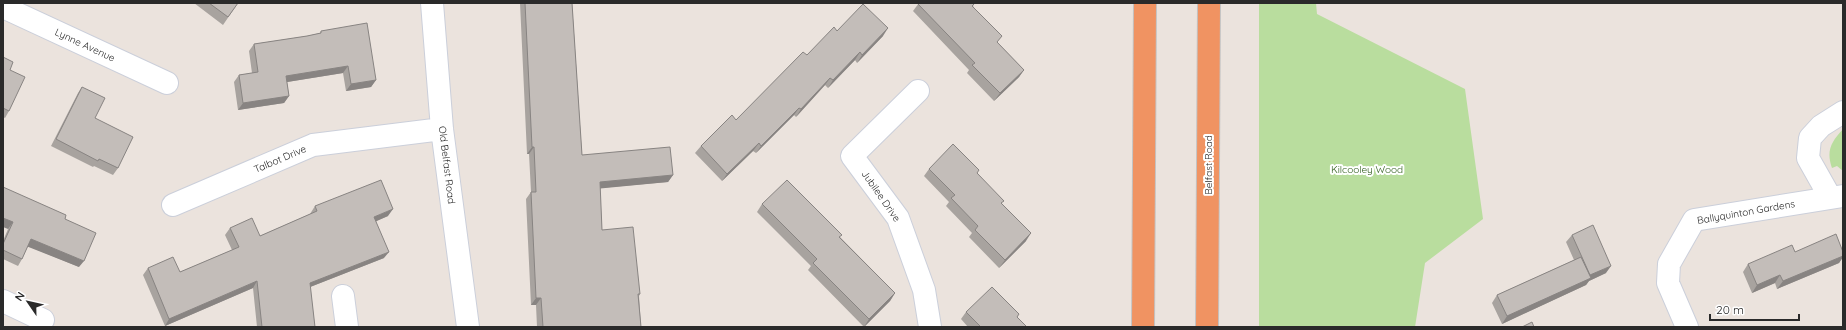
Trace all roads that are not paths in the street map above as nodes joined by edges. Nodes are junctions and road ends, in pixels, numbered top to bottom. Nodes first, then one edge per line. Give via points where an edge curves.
1 (432, 3) edge
2 (1145, 3) edge
3 (1209, 3) edge
4 (3, 8) edge
5 (168, 83) dead end
6 (918, 91) dead end
7 (1843, 112) edge
8 (442, 130) junction
9 (1836, 197) edge
10 (173, 205) dead end
11 (343, 296) dead end
12 (3, 301) edge
13 (43, 320) dead end
14 (347, 327) edge
15 (468, 327) edge
16 (930, 327) edge
17 (1143, 327) edge
18 (1207, 327) edge
19 (1687, 327) edge

1 - 8 street, Old Belfast Road
2 - 17 highway
3 - 18 highway, Belfast Road
4 - 5 street, Lynne Avenue
6 - 16 street, Jubilee Drive via 852,156 898,218 924,290
7 - 9 street via 1820,126 1810,138 1808,158
8 - 10 street, Talbot Drive via 313,145
8 - 15 street, Old Belfast Road
9 - 19 street, Ballyquinton Gardens via 1694,220 1668,264 1668,283
11 - 14 street
12 - 13 street

